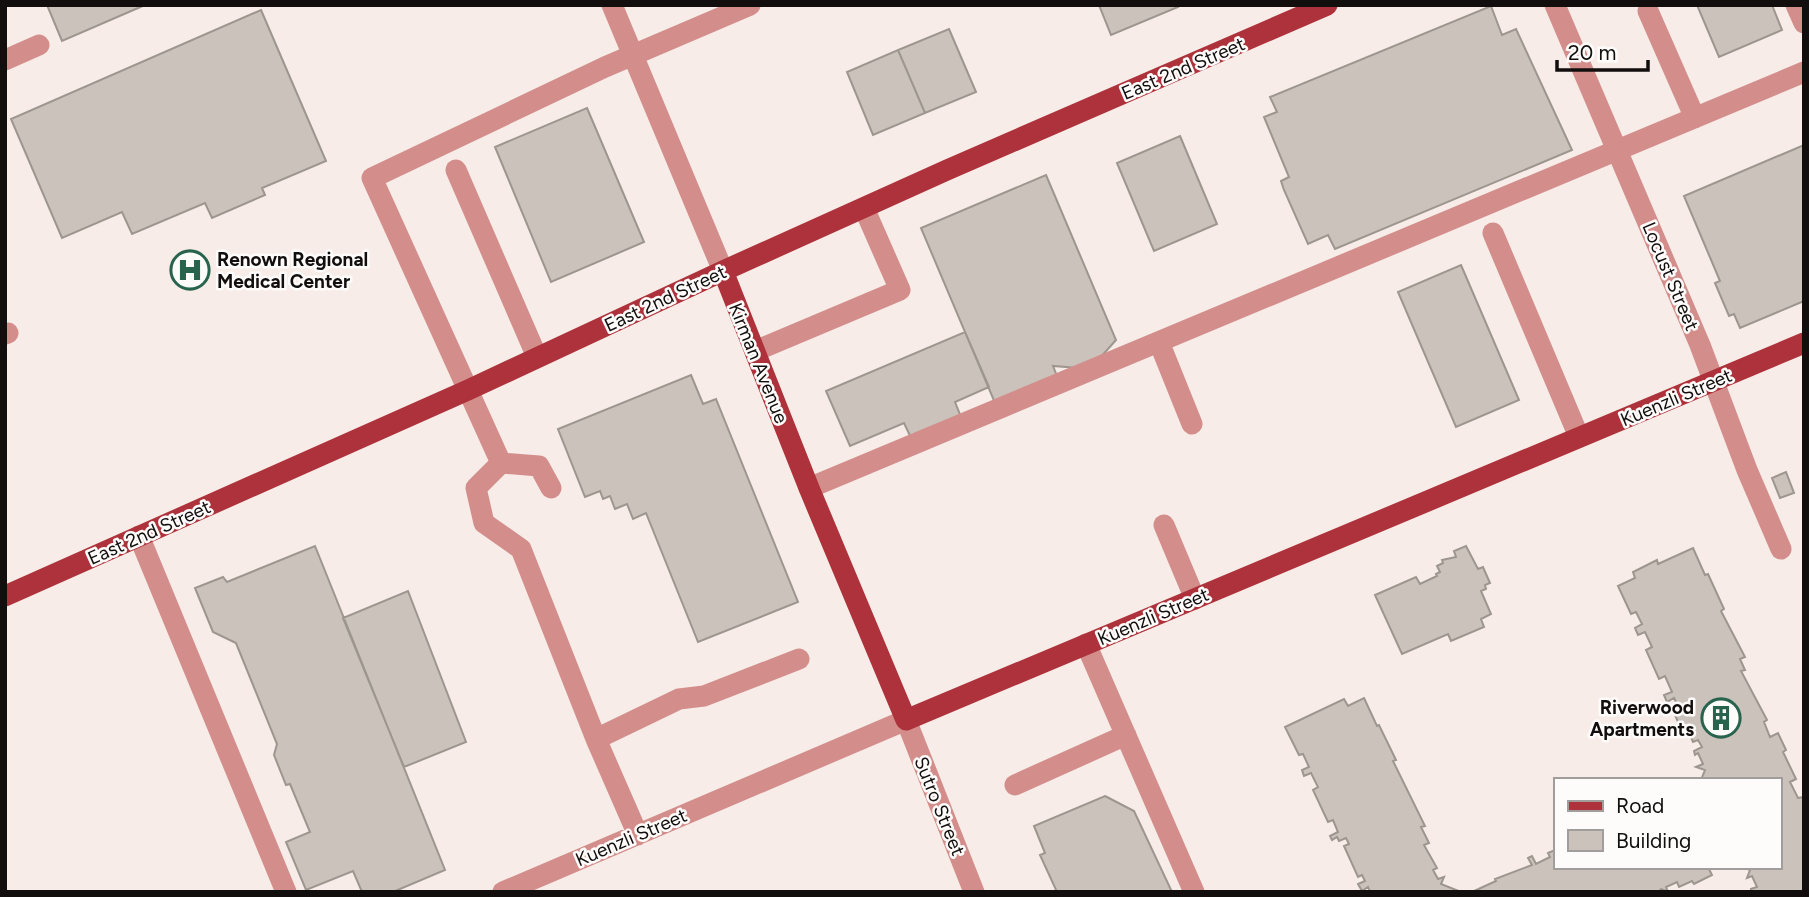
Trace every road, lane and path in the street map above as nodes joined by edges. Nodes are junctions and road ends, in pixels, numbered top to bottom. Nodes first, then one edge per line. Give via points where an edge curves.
1 (612, 5) edge
2 (750, 5) edge
3 (1327, 5) edge
4 (1555, 5) edge
5 (1796, 5) edge
6 (1648, 11) dead end
7 (1804, 23) edge
8 (39, 45) dead end
9 (633, 55) junction
10 (5, 60) edge
11 (1804, 72) edge
12 (1695, 118) junction
13 (1617, 150) junction
14 (456, 170) dead end
15 (864, 208) junction
16 (1493, 233) dead end
17 (723, 271) junction
18 (1158, 342) junction
19 (1804, 343) edge
20 (755, 351) junction
21 (537, 357) junction
22 (1714, 380) junction
23 (468, 390) junction
24 (1192, 424) dead end
25 (1579, 437) junction
26 (501, 463) junction
27 (551, 488) dead end
28 (809, 488) junction
29 (1164, 525) dead end
30 (139, 536) junction
31 (1781, 549) dead end
32 (5, 596) edge
33 (1195, 599) junction
34 (1086, 644) junction
35 (799, 659) dead end
36 (906, 720) junction
37 (1126, 736) junction
38 (596, 739) junction
39 (1015, 785) dead end
40 (638, 835) junction
41 (286, 892) edge
42 (503, 892) edge
43 (974, 892) edge
44 (1194, 892) edge

1 - 9 street, Kirman Avenue
2 - 9 street
3 - 15 main road, East 2nd Street
4 - 13 street, Locust Street
5 - 7 street
6 - 12 street
8 - 10 street
9 - 17 street, Kirman Avenue
9 - 23 street via 372,178
11 - 12 street
12 - 13 street
13 - 18 street
13 - 22 street, Locust Street
14 - 21 street
15 - 17 main road, East 2nd Street
15 - 20 street via 900,290
16 - 25 street
17 - 20 main road, Kirman Avenue
17 - 21 main road, East 2nd Street
18 - 24 street
18 - 28 street
19 - 22 main road, Kuenzli Street
20 - 28 main road, Kirman Avenue
21 - 23 main road, East 2nd Street
22 - 25 main road, Kuenzli Street
22 - 31 street, Locust Street
23 - 26 street
23 - 30 main road, East 2nd Street
25 - 33 main road, Kuenzli Street
26 - 27 street via 539,466
26 - 38 street via 476,488 484,523 520,549
28 - 36 main road, Kirman Avenue
29 - 33 street
30 - 32 main road, East 2nd Street
30 - 41 street
33 - 34 main road, Kuenzli Street
34 - 36 main road, Kuenzli Street
34 - 37 street
35 - 38 street via 704,696 679,699
36 - 40 street, Kuenzli Street
36 - 43 street, Sutro Street
37 - 39 street
37 - 44 street
38 - 40 street
40 - 42 street, Kuenzli Street

